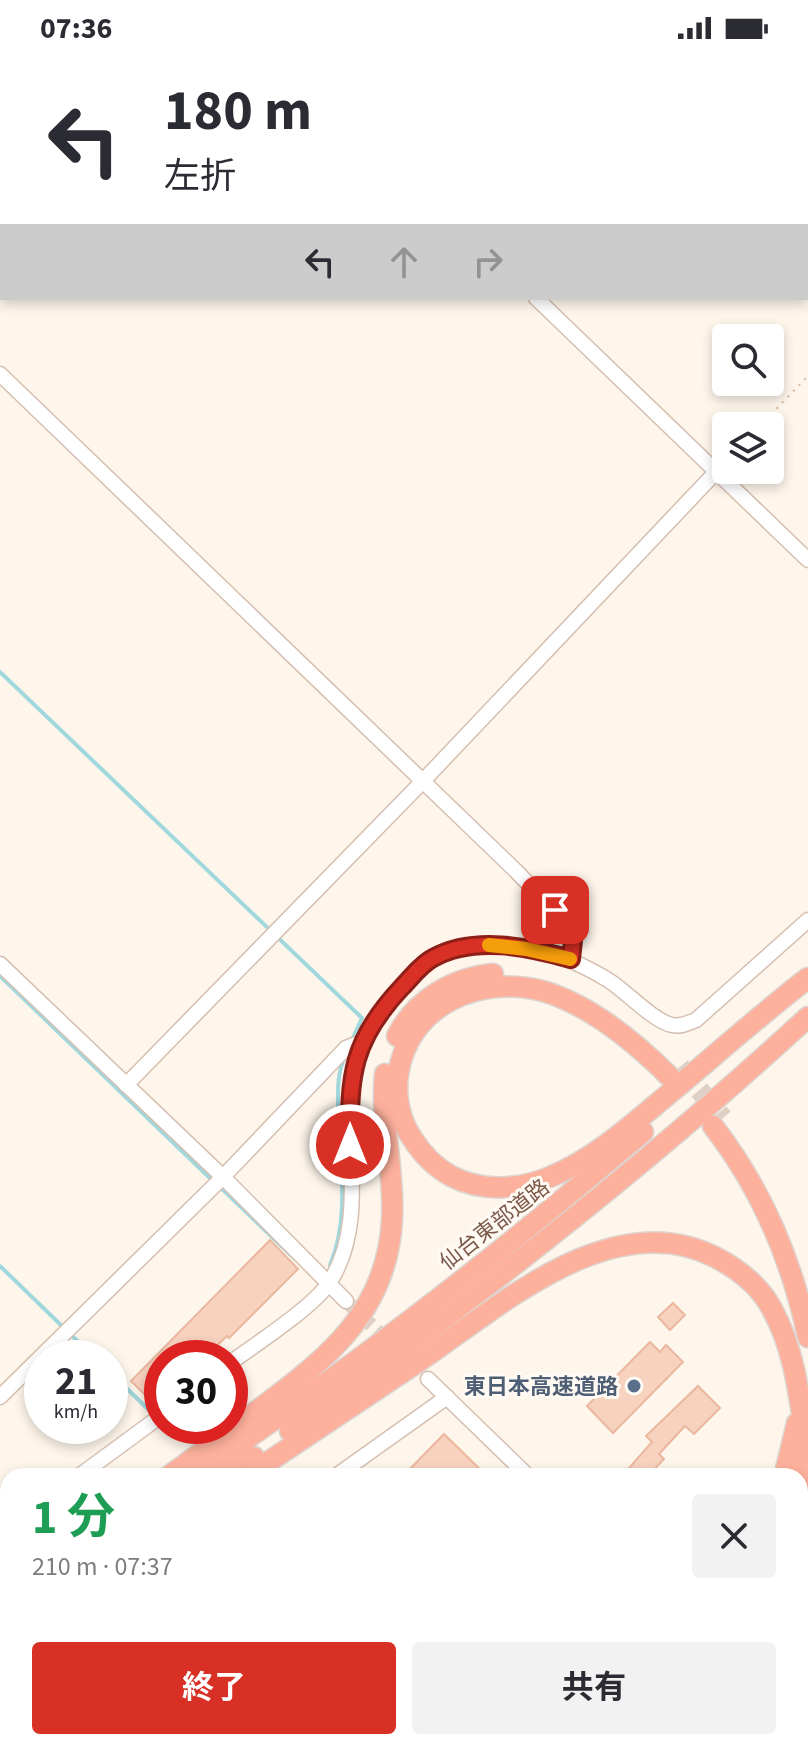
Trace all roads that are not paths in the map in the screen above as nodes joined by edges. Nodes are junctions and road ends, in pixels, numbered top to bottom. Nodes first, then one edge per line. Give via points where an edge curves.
1 (538, 300) edge
2 (0, 374) edge
3 (712, 468) edge
4 (712, 476) edge
5 (729, 484) edge
6 (808, 560) edge
7 (423, 781) junction
8 (808, 920) edge
9 (571, 959) junction
10 (0, 964) edge
11 (808, 978) edge
12 (808, 986) edge
13 (808, 1017) edge
14 (354, 1045) junction
15 (126, 1085) junction
16 (218, 1182) junction
17 (328, 1284) junction
18 (808, 1287) edge
19 (346, 1301) tunnel mouth
20 (808, 1337) edge
21 (248, 1349) edge
22 (428, 1379) dead end
23 (0, 1397) edge
24 (447, 1397) junction
25 (800, 1399) junction
26 (144, 1428) edge
27 (807, 1439) edge
28 (90, 1468) edge
29 (180, 1468) edge
30 (202, 1468) edge
31 (238, 1468) edge
32 (259, 1468) edge
33 (347, 1468) edge
34 (520, 1468) edge
35 (789, 1468) edge
36 (792, 1468) edge
37 (805, 1468) edge

1 - 3 street
2 - 7 street
4 - 7 street
5 - 6 street
7 - 9 street via 574,931
7 - 15 street
8 - 9 street via 696,1020 682,1025 653,1014
9 - 14 street via 496,944 441,954 392,997
10 - 15 street
11 - 29 highway via 621,1133 569,1167 512,1187 461,1181 447,1174 406,1129 399,1108 400,1065 427,1016 461,995 501,986 546,993 592,1014 675,1072 644,1036 601,1005 540,978 479,975 427,999 401,1028 387,1060 392,1218 386,1261 370,1301 331,1352
12 - 30 highway, 仙台東部道路 via 511,1242 395,1332
13 - 31 highway, 仙台東部道路 via 685,1127 525,1258
14 - 16 street
14 - 17 street via 349,1235
15 - 16 street
16 - 17 street
16 - 23 street
17 - 19 street
17 - 21 street
18 - 20 highway via 770,1192 718,1122 776,1233
22 - 24 street
24 - 33 street
24 - 34 street
25 - 27 highway
25 - 32 highway via 781,1327 742,1273 705,1251 640,1242 587,1256 524,1290
25 - 35 highway
26 - 28 street
27 - 36 highway
27 - 37 highway

